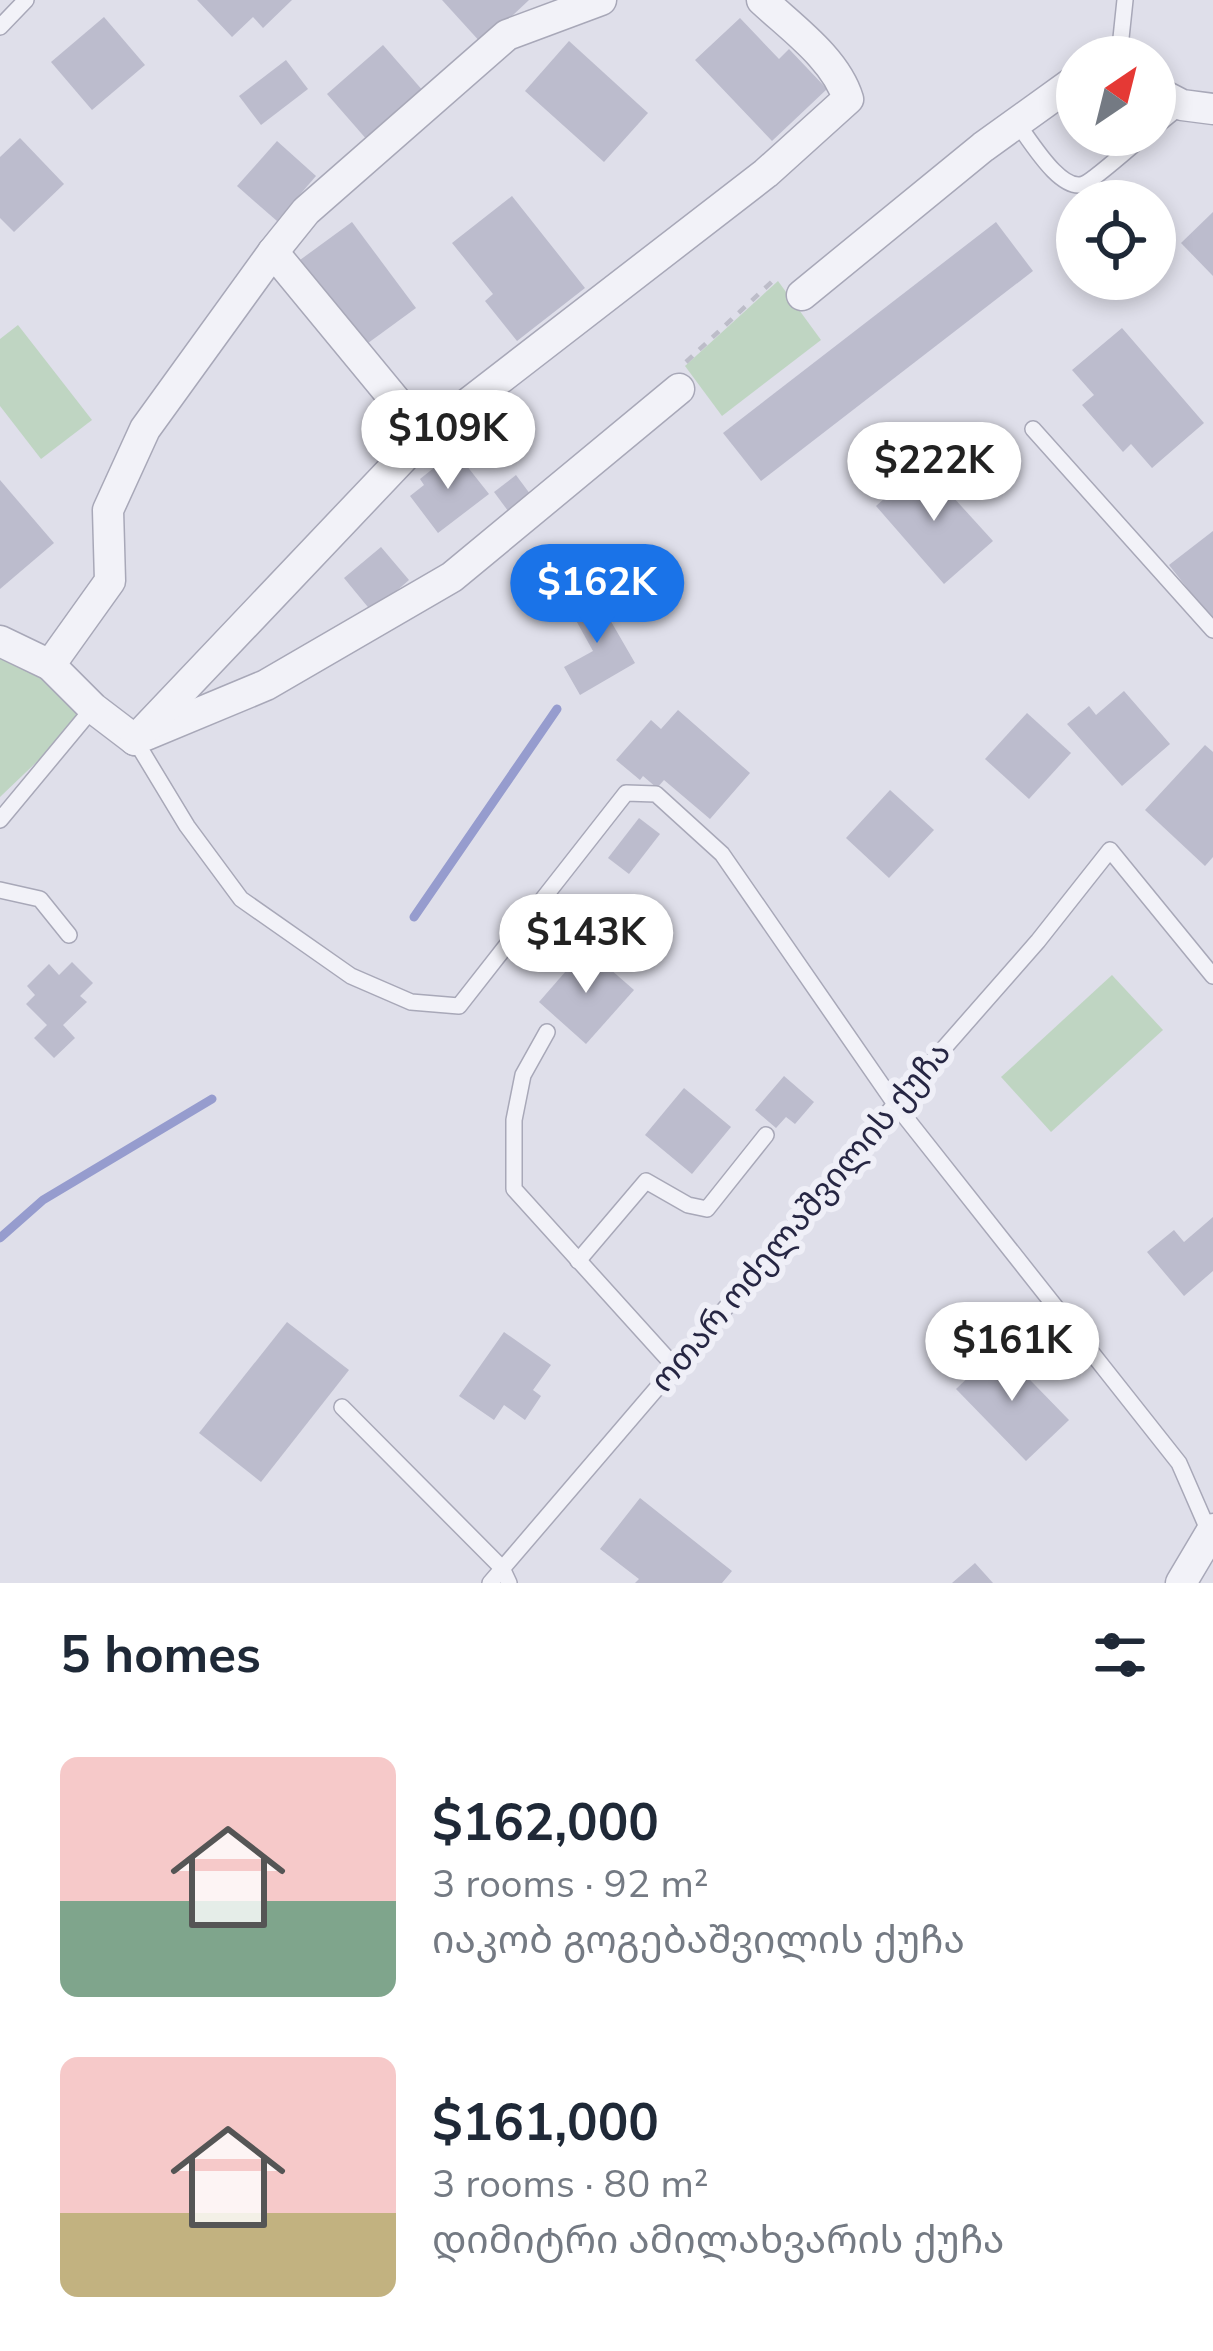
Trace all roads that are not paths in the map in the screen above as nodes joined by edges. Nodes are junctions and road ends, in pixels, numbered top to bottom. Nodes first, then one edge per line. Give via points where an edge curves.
1 (26, 0) edge
2 (601, 0) edge
3 (762, 0) edge
4 (1125, 0) edge
5 (0, 27) edge
6 (1121, 36) edge
7 (1056, 96) edge
8 (1016, 122) junction
9 (1119, 156) edge
10 (273, 252) junction
11 (802, 295) road end
12 (680, 378) road end
13 (1033, 430) dead end
14 (418, 442) junction
15 (1213, 630) edge
16 (0, 641) edge
17 (50, 665) junction
18 (93, 708) junction
19 (135, 740) junction
20 (0, 820) edge
21 (0, 890) edge
22 (69, 934) dead end
23 (1213, 976) edge
24 (547, 1032) dead end
25 (896, 1104) junction
26 (766, 1135) dead end
27 (578, 1262) junction
28 (675, 1366) junction
29 (341, 1407) dead end
30 (1211, 1532) edge
31 (506, 1576) edge
32 (490, 1583) edge
33 (1181, 1583) edge

1 - 5 lane
2 - 10 street via 507,34 306,212
3 - 14 street via 842,81 848,99
4 - 6 lane
7 - 8 street
8 - 9 lane via 1070,185 1084,184
8 - 11 street
10 - 14 street via 400,406
10 - 17 street via 146,429 109,510 110,581
12 - 19 street via 452,577 266,685
13 - 15 lane
14 - 19 street
16 - 17 street
17 - 18 street
18 - 19 street
18 - 20 lane
19 - 25 lane via 242,898 351,976 411,1002 459,1006 626,793 656,794 722,854
21 - 22 lane via 40,899
23 - 25 lane, ოთარ ოძელაშვილის ქუჩა via 1110,850
24 - 27 lane via 523,1075 514,1189
25 - 28 lane, ოთარ ოძელაშვილის ქუჩა
25 - 30 lane via 1179,1463
26 - 27 lane via 707,1210 646,1181
27 - 28 lane
28 - 31 lane, ოთარ ოძელაშვილის ქუჩა
29 - 31 lane
30 - 33 street
31 - 32 lane, ოთარ ოძელაშვილის ქუჩა

